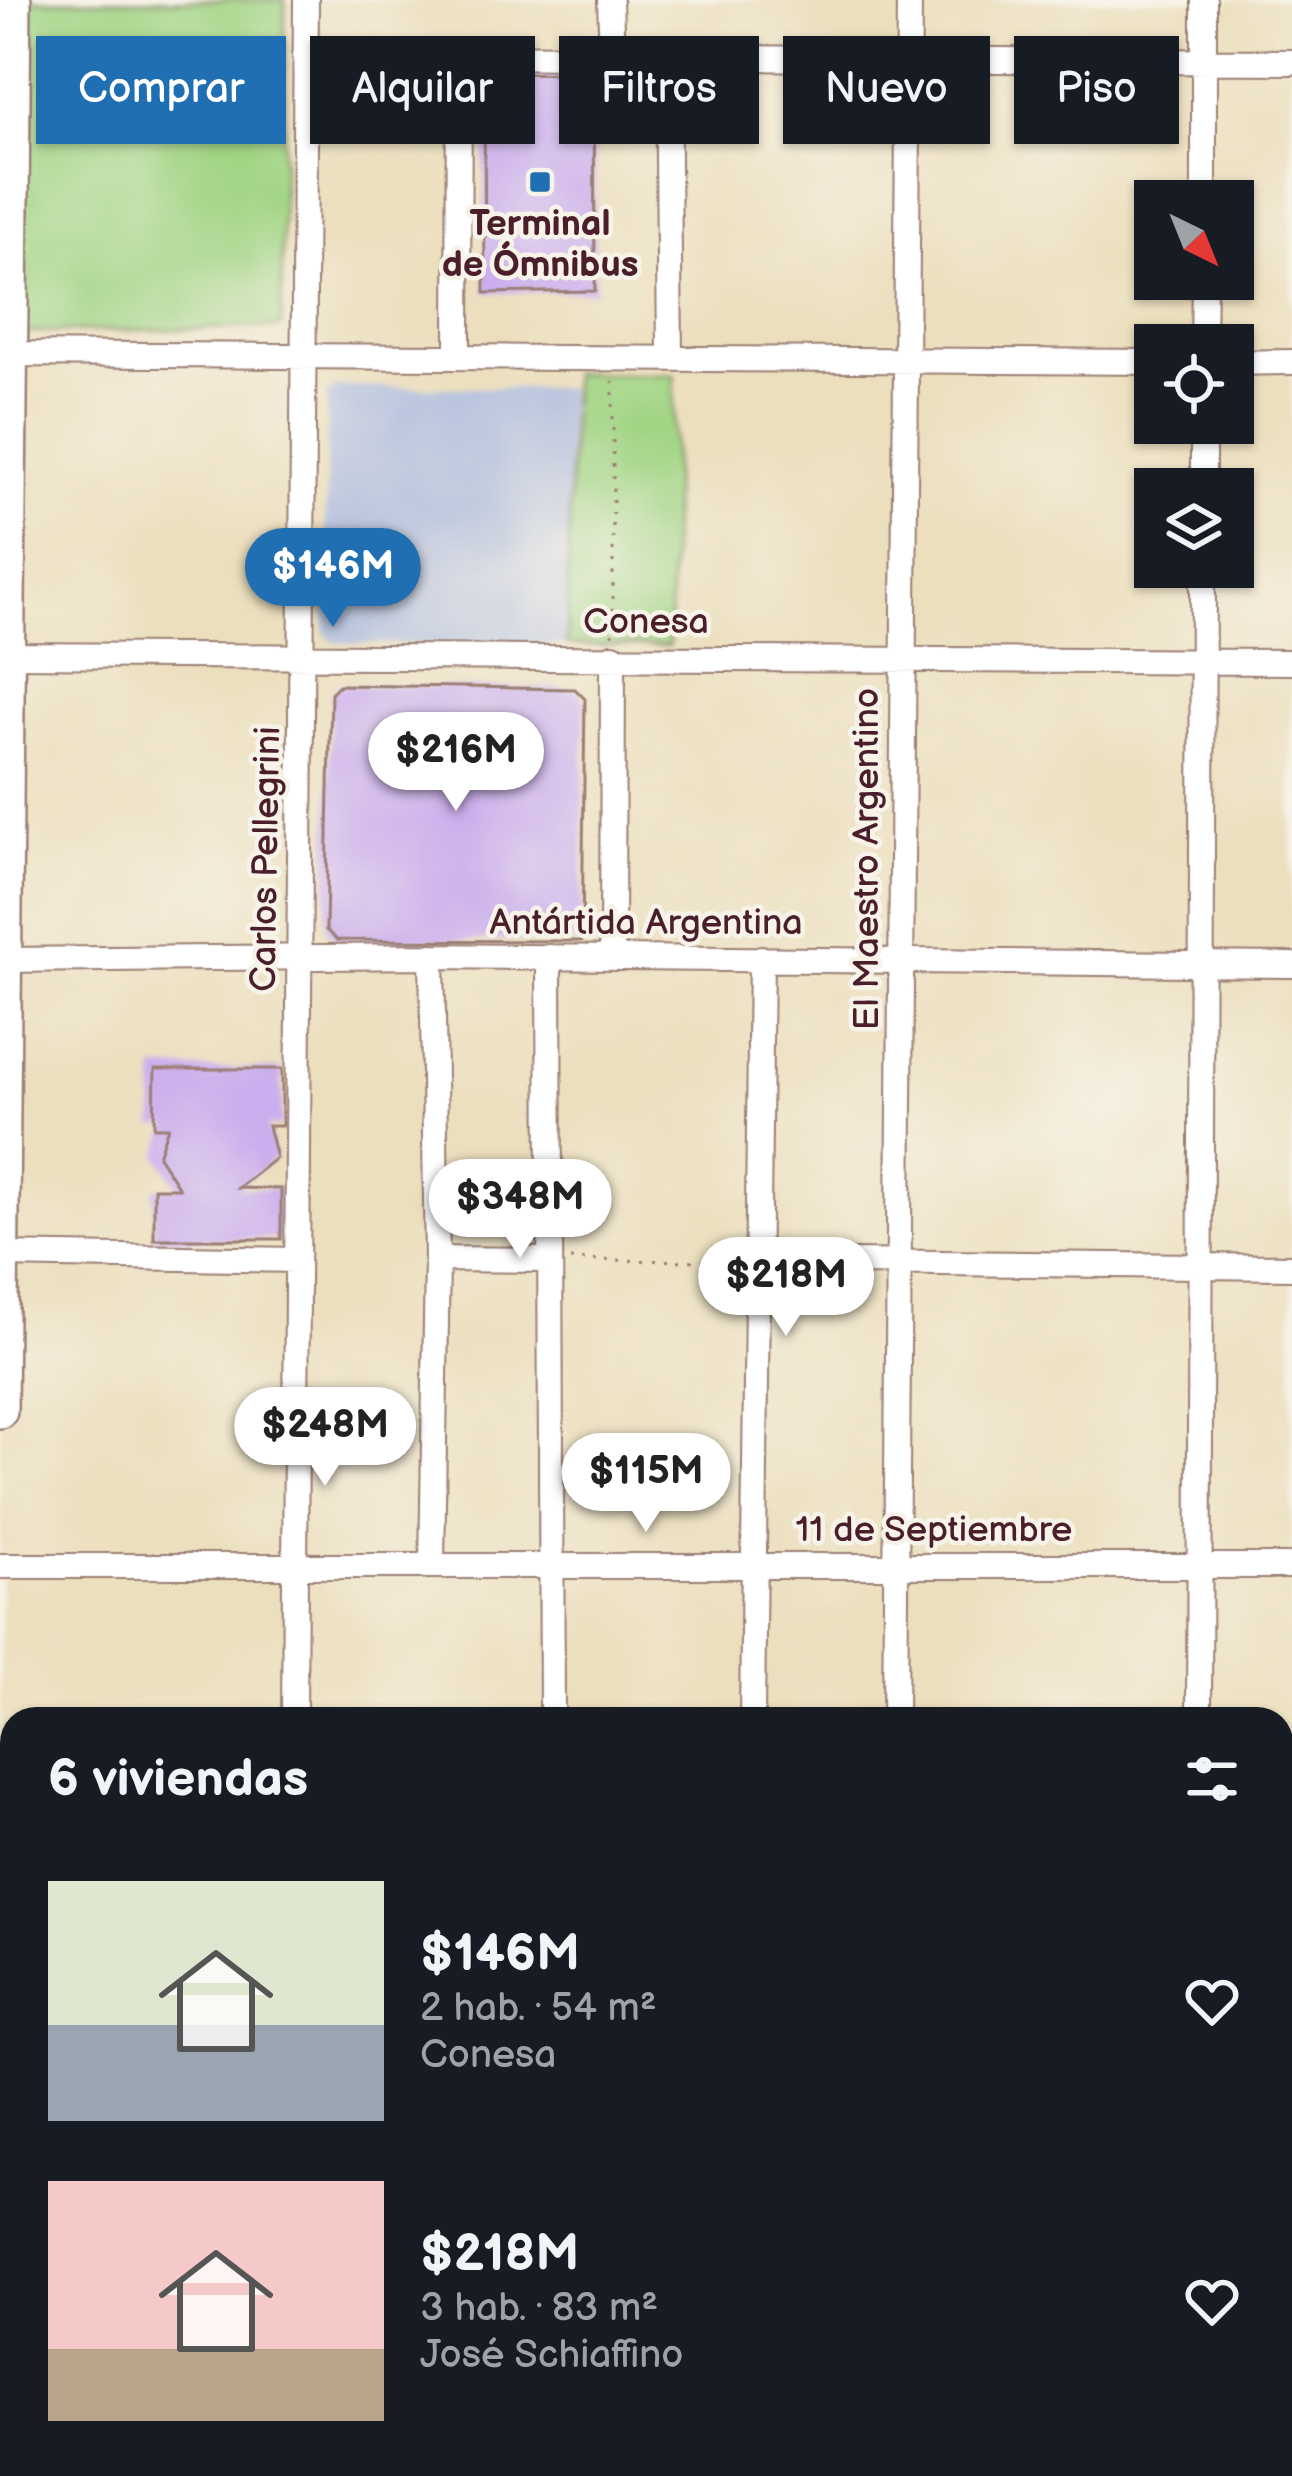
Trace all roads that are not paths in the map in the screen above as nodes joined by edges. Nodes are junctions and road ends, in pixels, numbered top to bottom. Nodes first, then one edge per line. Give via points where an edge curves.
1 (14, 0) edge
2 (306, 0) edge
3 (610, 0) edge
4 (909, 0) edge
5 (1204, 0) edge
6 (611, 36) edge
7 (909, 36) edge
8 (7, 52) edge
9 (305, 55) junction
10 (310, 55) edge
11 (990, 59) edge
12 (1204, 62) junction
13 (1292, 62) edge
14 (459, 144) edge
15 (668, 144) edge
16 (908, 144) edge
17 (1204, 180) edge
18 (305, 353) junction
19 (4, 354) edge
20 (458, 354) junction
21 (670, 356) junction
22 (905, 357) junction
23 (1134, 362) edge
24 (1292, 362) edge
25 (1254, 363) edge
26 (1204, 588) edge
27 (303, 654) junction
28 (3, 655) edge
29 (613, 656) junction
30 (903, 658) junction
31 (1292, 662) edge
32 (1204, 663) junction
33 (432, 956) junction
34 (298, 957) junction
35 (549, 957) junction
36 (612, 957) junction
37 (761, 958) junction
38 (899, 958) junction
39 (1, 960) edge
40 (1292, 965) edge
41 (1201, 966) junction
42 (1, 1255) edge
43 (437, 1259) junction
44 (297, 1260) junction
45 (550, 1260) junction
46 (757, 1261) junction
47 (901, 1262) junction
48 (1292, 1267) edge
49 (1198, 1268) junction
50 (0, 1411) edge
51 (754, 1564) junction
52 (896, 1564) junction
53 (432, 1565) junction
54 (551, 1565) junction
55 (1197, 1565) junction
56 (0, 1566) edge
57 (294, 1566) junction
58 (1292, 1566) edge
59 (294, 1707) edge
60 (552, 1707) edge
61 (752, 1707) edge
62 (895, 1707) edge
63 (1199, 1707) edge

1 - 8 main road
2 - 9 street, Carlos Pellegrini
3 - 6 street
4 - 7 street, El Maestro Argentino
5 - 12 street
8 - 19 main road
9 - 10 street
9 - 18 street, Carlos Pellegrini
11 - 12 street
12 - 13 street
12 - 17 street
14 - 20 street
15 - 21 street
16 - 22 street, El Maestro Argentino
18 - 19 street
18 - 20 street
18 - 27 street, Carlos Pellegrini
19 - 28 main road
20 - 21 street
21 - 22 street
22 - 23 street
22 - 30 street, El Maestro Argentino
24 - 25 street
26 - 32 street
27 - 28 street, Conesa
27 - 29 street, Conesa
27 - 34 street, Carlos Pellegrini
28 - 39 main road
29 - 30 street, Conesa
29 - 36 street
30 - 32 street, Conesa
30 - 38 street, El Maestro Argentino
31 - 32 street, Conesa
32 - 41 street
33 - 34 street, Antártida Argentina
33 - 35 street, Antártida Argentina
33 - 43 street
34 - 39 street, Antártida Argentina
34 - 44 street, Carlos Pellegrini
35 - 36 street, Antártida Argentina
35 - 45 street
36 - 37 street, Antártida Argentina
37 - 38 street, Antártida Argentina
37 - 46 street
38 - 41 street, Antártida Argentina
38 - 47 street, El Maestro Argentino
39 - 42 main road
40 - 41 street, Antártida Argentina
41 - 49 street
42 - 44 street
42 - 50 main road
43 - 45 street
43 - 53 street
44 - 57 street, Carlos Pellegrini
45 - 54 street
46 - 47 street
46 - 51 street
47 - 49 street
47 - 52 street, El Maestro Argentino
48 - 49 street
49 - 55 street
51 - 52 street, 11 de Septiembre
51 - 54 street, 11 de Septiembre
51 - 61 street
52 - 55 street, 11 de Septiembre
52 - 62 street, El Maestro Argentino
53 - 54 street, 11 de Septiembre
53 - 57 street, 11 de Septiembre
54 - 60 street
55 - 58 street, 11 de Septiembre
55 - 63 street
56 - 57 street, 11 de Septiembre
57 - 59 street, Carlos Pellegrini

